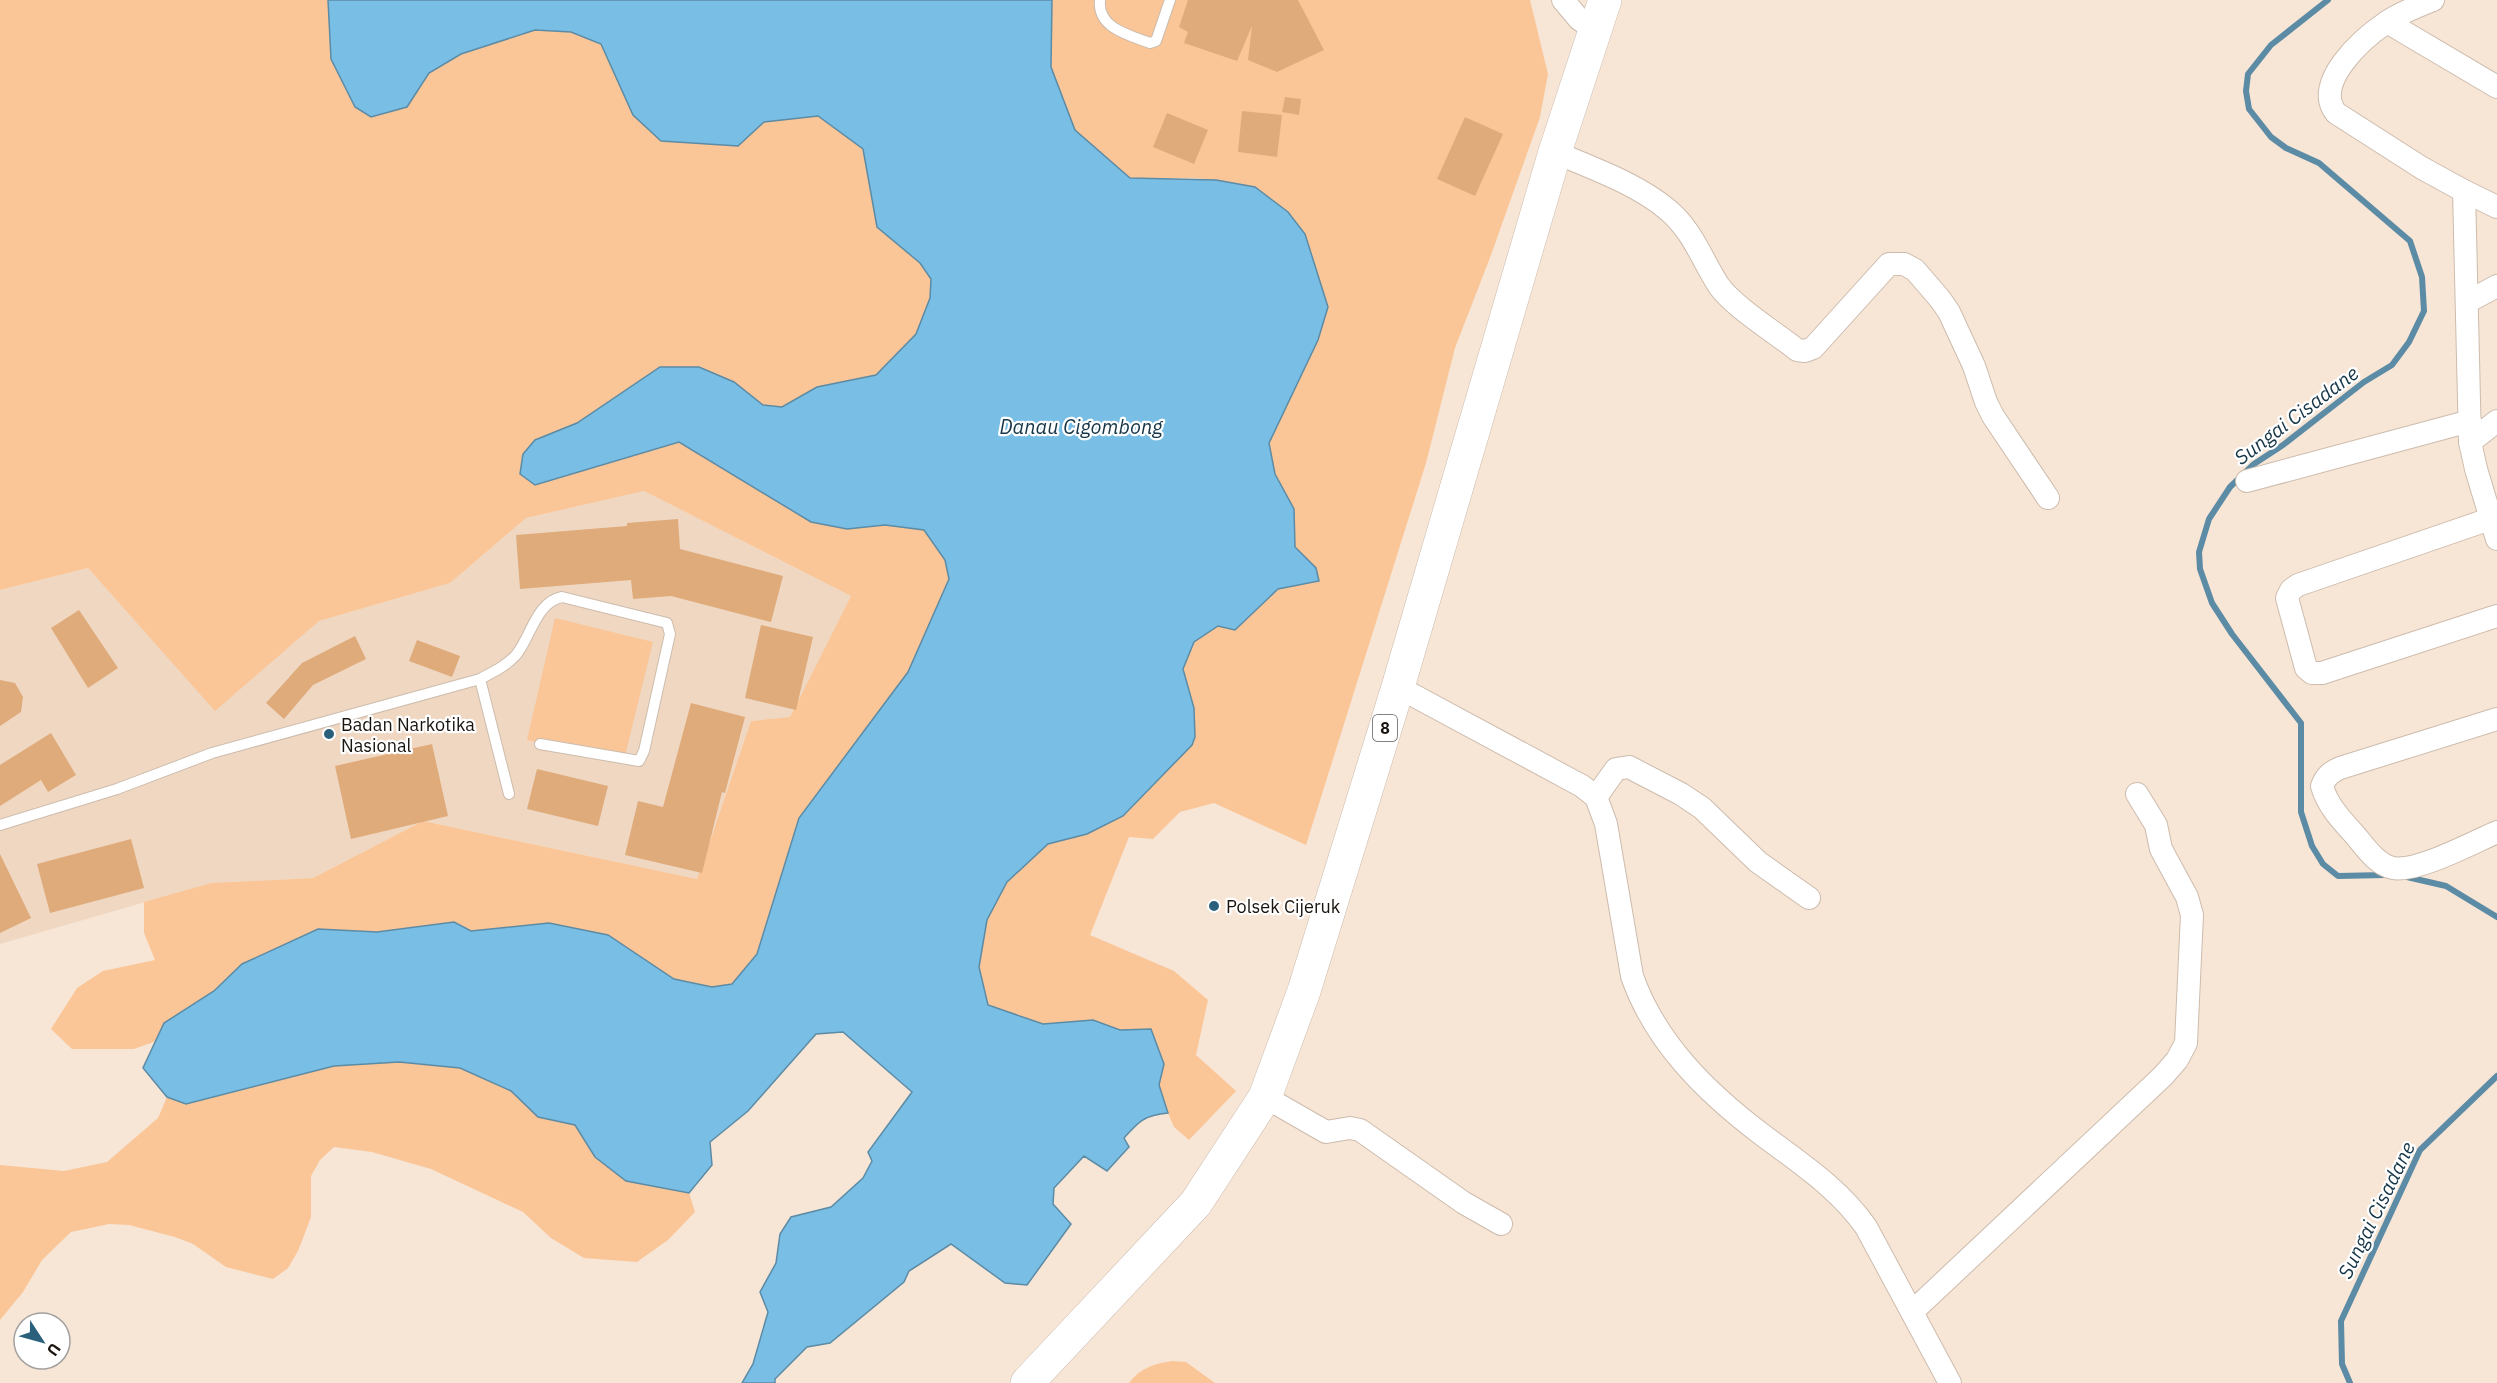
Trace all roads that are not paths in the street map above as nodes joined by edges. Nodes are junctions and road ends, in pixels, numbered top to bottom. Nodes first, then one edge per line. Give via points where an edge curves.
1 (1100, 0) edge
2 (1170, 0) edge
3 (1563, 0) edge
4 (2433, 0) edge
5 (1600, 15) edge
6 (2387, 22) junction
7 (2497, 87) edge
8 (1555, 152) junction
9 (2464, 191) junction
10 (2497, 207) edge
11 (2497, 286) edge
12 (2467, 302) junction
13 (2497, 421) edge
14 (2470, 431) junction
15 (2476, 469) junction
16 (2247, 481) dead end
17 (2497, 486) edge
18 (2048, 498) dead end
19 (2493, 529) edge
20 (2497, 616) edge
21 (480, 679) junction
22 (1398, 687) junction
23 (2497, 718) edge
24 (540, 744) dead end
25 (509, 794) dead end
26 (2137, 794) dead end
27 (1596, 797) junction
28 (0, 825) edge
29 (2497, 832) edge
30 (1809, 898) dead end
31 (1265, 1097) junction
32 (1501, 1224) dead end
33 (1912, 1312) junction
34 (1027, 1383) edge
35 (1950, 1383) edge

1 - 2 lane via 1100,8 1111,26 1150,43 1156,41
3 - 5 street via 1579,19
4 - 6 street
5 - 8 highway, 8
6 - 7 street
6 - 9 street via 2335,74 2329,91 2331,107
8 - 18 street via 1643,192 1668,210 1684,226 1729,297 1797,350 1813,348 1889,264 1904,264 1915,270 1949,312 1989,409
8 - 22 highway, 8
9 - 10 street
9 - 12 street
11 - 12 street
12 - 14 street
13 - 14 street
14 - 15 street
14 - 16 street
15 - 17 street
15 - 19 street
19 - 20 street via 2298,585 2287,598 2306,668 2312,673
21 - 24 lane via 516,655 543,609 555,598 667,623 670,634 639,761
21 - 25 lane
21 - 28 lane via 213,753 117,789
22 - 27 street
22 - 31 highway, 8 via 1305,991
23 - 29 street via 2340,768 2331,772 2322,786 2330,805 2349,829 2379,862 2392,868 2428,862
26 - 33 street via 2156,825 2161,849 2187,897 2192,915 2186,1043 2163,1076
27 - 30 street via 1616,769 1629,767 1702,808 1758,862
27 - 33 street via 1606,824 1632,976 1658,1032 1739,1117 1842,1196 1866,1227
31 - 32 street via 1326,1132 1360,1130 1464,1203
31 - 34 highway, 8 via 1196,1203
33 - 35 street

